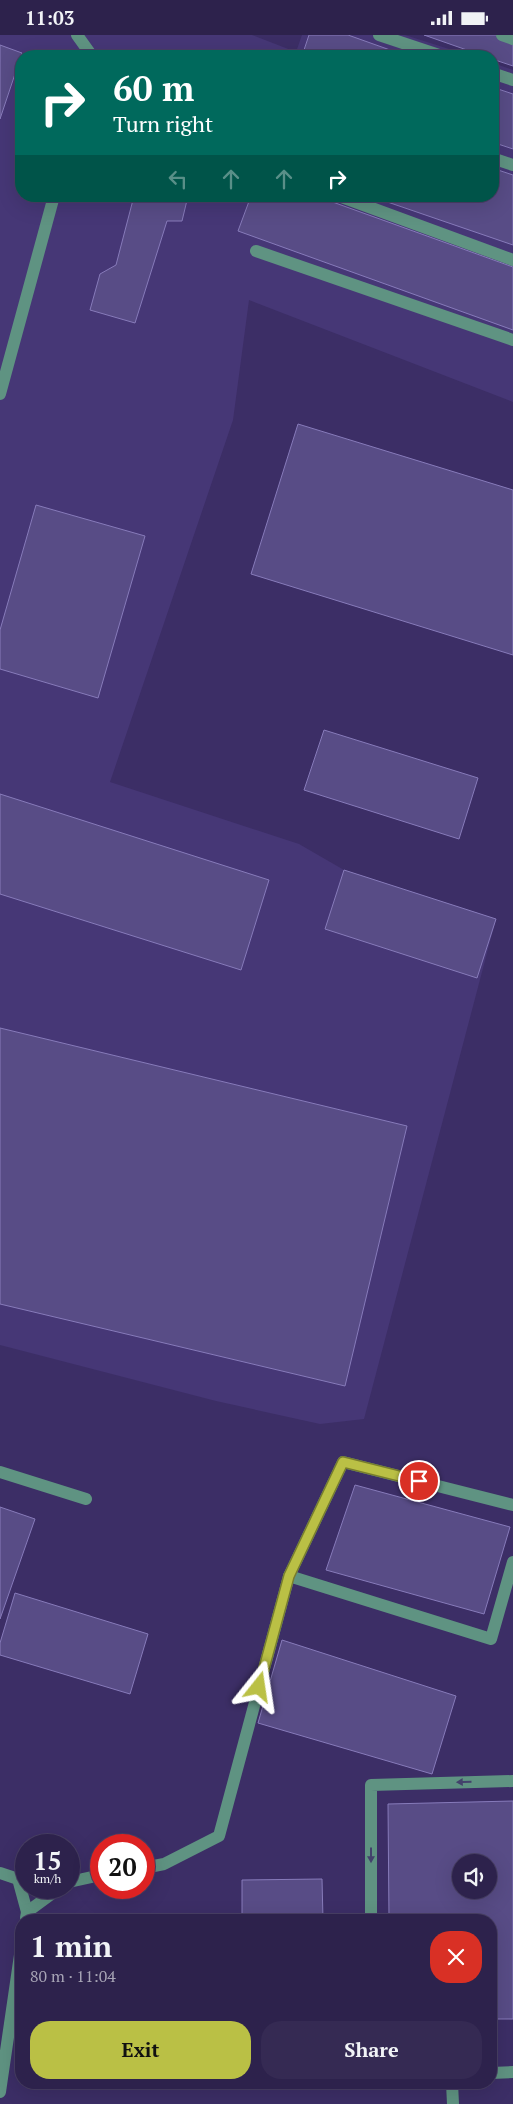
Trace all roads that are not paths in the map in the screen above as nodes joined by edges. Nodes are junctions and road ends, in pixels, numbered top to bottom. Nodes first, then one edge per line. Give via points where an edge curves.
1 (77, 35) edge
2 (379, 35) edge
3 (502, 35) edge
4 (513, 39) edge
5 (88, 50) edge
6 (424, 50) edge
7 (499, 75) edge
8 (513, 80) edge
9 (499, 160) edge
10 (513, 165) edge
11 (52, 202) edge
12 (355, 202) edge
13 (256, 251) dead end
14 (513, 260) edge
15 (513, 340) edge
16 (5, 357) edge
17 (0, 394) edge
18 (0, 1472) edge
19 (86, 1499) dead end
20 (513, 1505) edge
21 (513, 1562) edge
22 (289, 1576) junction
23 (513, 1781) edge
24 (155, 1865) edge
25 (0, 1873) edge
26 (47, 1899) edge
27 (26, 1914) edge
28 (28, 1914) edge
29 (371, 1914) edge
30 (15, 1989) edge
31 (513, 2072) edge
32 (497, 2073) edge
33 (452, 2089) edge
34 (0, 2092) edge
35 (453, 2104) edge

1 - 5 lane
2 - 6 lane
3 - 4 lane
7 - 8 lane
9 - 10 lane
11 - 16 lane
12 - 14 lane
13 - 15 lane
16 - 17 lane
18 - 19 lane
20 - 22 lane via 343,1462
21 - 22 lane via 491,1639
22 - 24 lane via 219,1836 164,1864
23 -> 29 lane via 371,1785
25 - 27 lane via 18,1879
26 - 28 lane
30 - 34 lane
31 - 32 lane
33 - 35 lane

